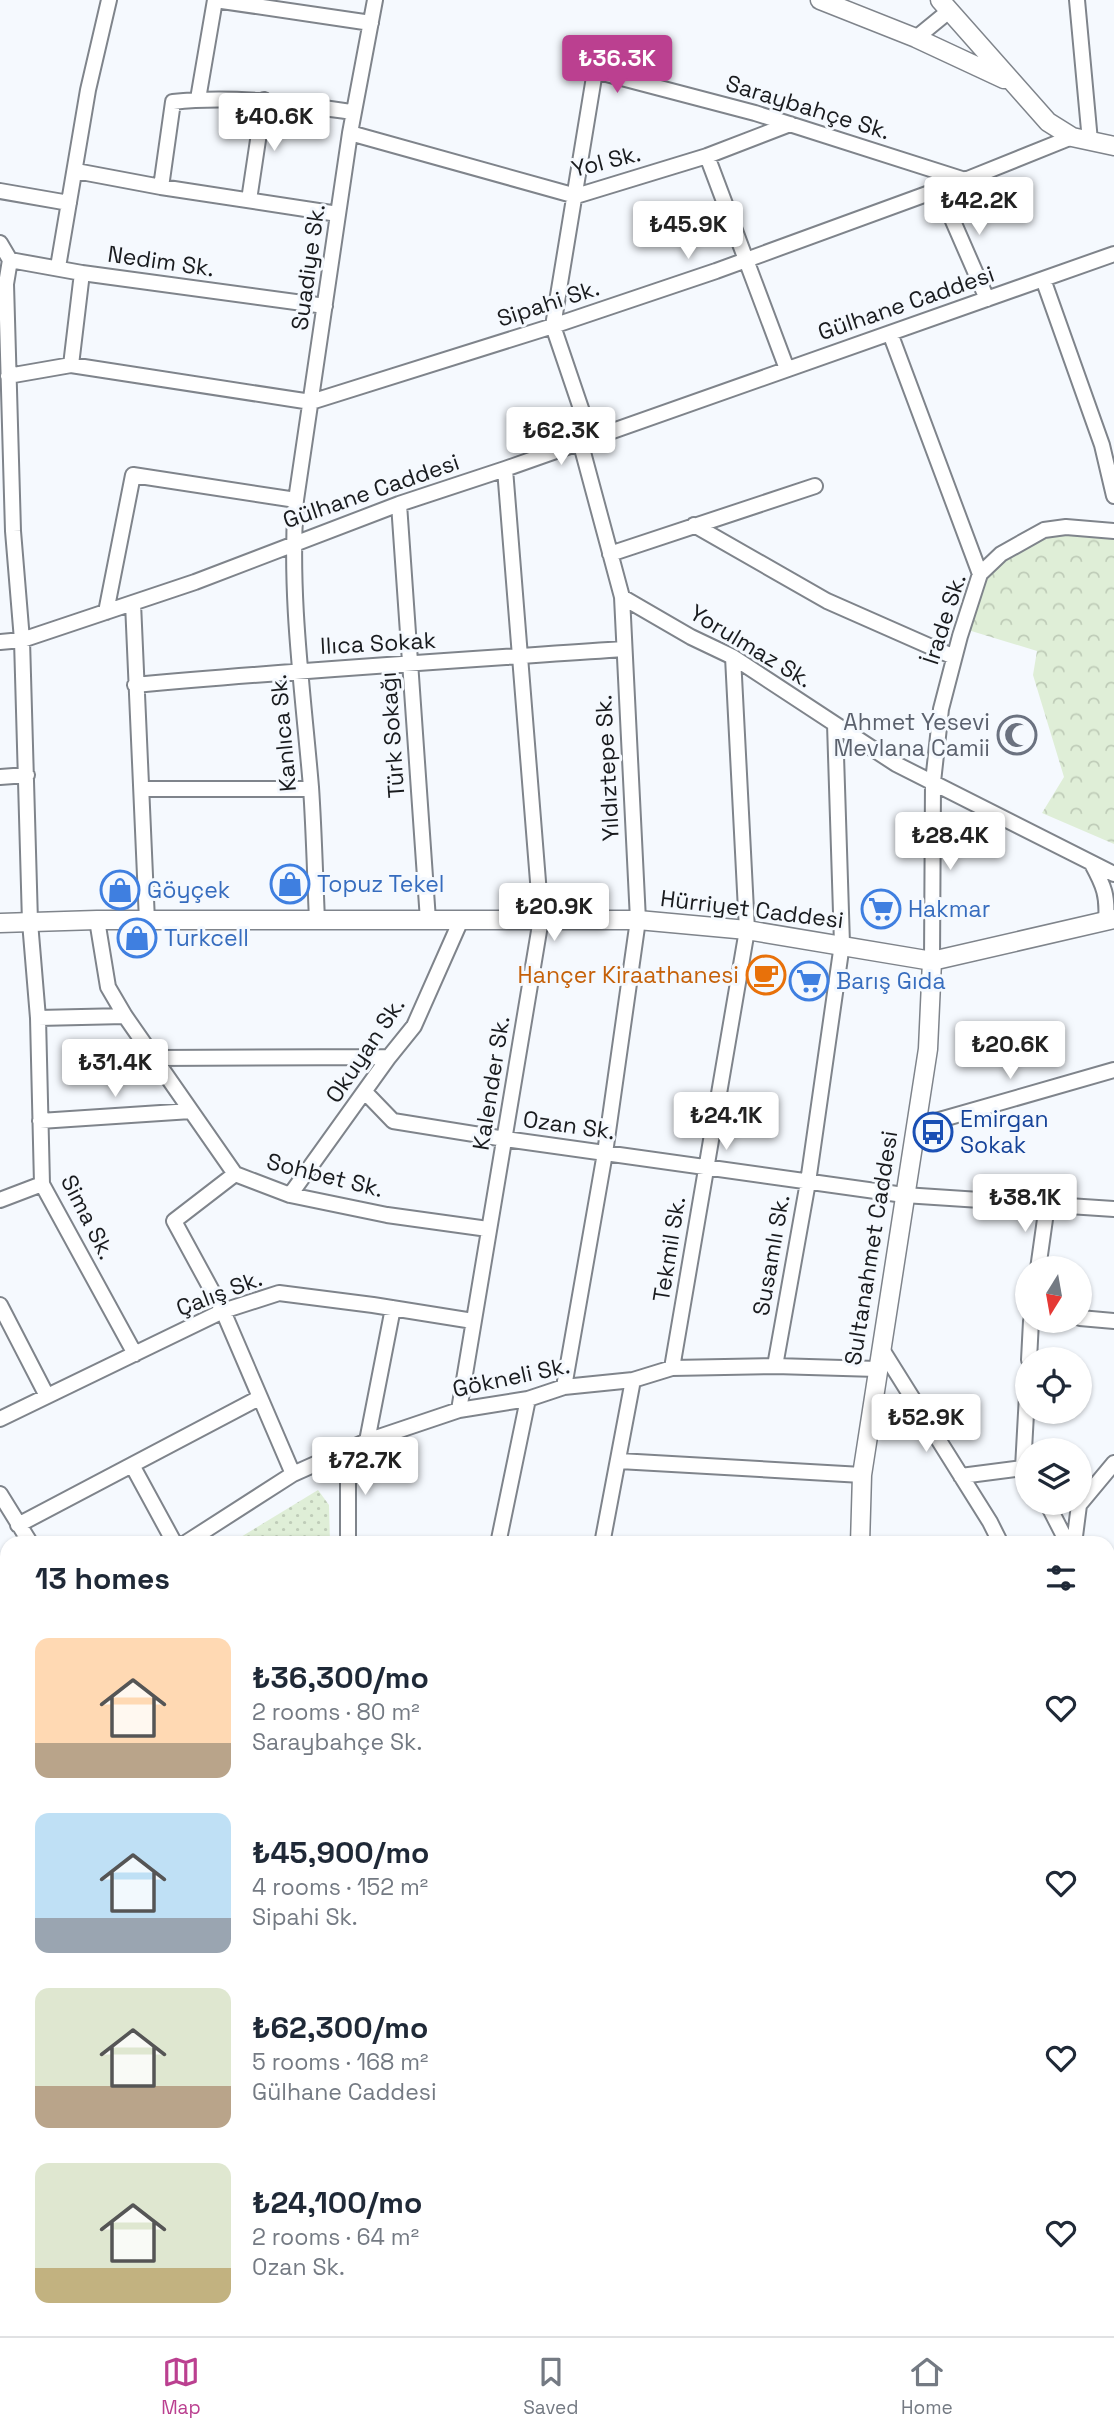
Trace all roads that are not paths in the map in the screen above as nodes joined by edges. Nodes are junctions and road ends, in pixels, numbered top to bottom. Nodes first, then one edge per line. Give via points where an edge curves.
1 (109, 0) edge
2 (215, 0) edge
3 (375, 0) edge
4 (820, 0) edge
5 (1077, 0) edge
6 (944, 6) edge
7 (371, 23) junction
8 (916, 38) junction
9 (1011, 82) junction
10 (198, 99) junction
11 (264, 100) junction
12 (353, 112) junction
13 (790, 124) junction
14 (350, 133) junction
15 (1072, 137) junction
16 (1090, 141) junction
17 (1114, 146) edge
18 (707, 156) junction
19 (76, 171) junction
20 (965, 180) junction
21 (161, 187) junction
22 (939, 190) junction
23 (0, 191) edge
24 (576, 196) junction
25 (249, 200) junction
26 (69, 203) junction
27 (338, 214) junction
28 (0, 243) edge
29 (1114, 254) edge
30 (746, 259) junction
31 (10, 260) junction
32 (58, 267) junction
33 (82, 273) junction
34 (1043, 279) junction
35 (3, 284) edge
36 (986, 299) junction
37 (325, 306) junction
38 (553, 326) junction
39 (890, 332) junction
40 (71, 365) junction
41 (787, 369) junction
42 (8, 376) junction
43 (311, 402) junction
44 (5, 406) edge
45 (586, 440) junction
46 (505, 469) junction
47 (815, 486) dead end
48 (1114, 496) edge
49 (296, 500) junction
50 (399, 504) junction
51 (694, 525) junction
52 (7, 531) edge
53 (1114, 531) edge
54 (293, 542) junction
55 (611, 554) junction
56 (980, 574) junction
57 (622, 597) junction
58 (132, 603) junction
59 (106, 612) junction
60 (22, 640) junction
61 (0, 642) edge
62 (624, 649) junction
63 (519, 656) junction
64 (733, 657) junction
65 (954, 657) junction
66 (410, 665) junction
67 (300, 670) junction
68 (135, 685) junction
69 (835, 724) junction
70 (27, 775) junction
71 (0, 777) edge
72 (933, 782) junction
73 (142, 789) junction
74 (311, 789) junction
75 (1091, 863) junction
76 (1114, 874) edge
77 (541, 919) junction
78 (97, 920) junction
79 (317, 920) junction
80 (428, 920) junction
81 (461, 920) junction
82 (638, 920) junction
83 (1110, 920) edge
84 (146, 921) junction
85 (30, 922) junction
86 (0, 923) edge
87 (747, 930) junction
88 (842, 944) junction
89 (932, 961) junction
90 (125, 1016) junction
91 (38, 1018) junction
92 (389, 1057) junction
93 (155, 1058) junction
94 (1114, 1070) edge
95 (365, 1092) junction
96 (191, 1111) junction
97 (40, 1121) junction
98 (915, 1127) junction
99 (505, 1139) junction
100 (605, 1153) junction
101 (705, 1166) junction
102 (235, 1174) junction
103 (807, 1182) junction
104 (42, 1184) junction
105 (290, 1195) junction
106 (904, 1195) junction
107 (0, 1200) edge
108 (1047, 1205) junction
109 (1114, 1209) edge
110 (488, 1229) junction
111 (1040, 1256) edge
112 (0, 1305) edge
113 (393, 1308) junction
114 (223, 1311) junction
115 (1092, 1319) edge
116 (473, 1321) junction
117 (1114, 1321) edge
118 (881, 1348) junction
119 (135, 1353) junction
120 (775, 1366) junction
121 (672, 1368) junction
122 (877, 1368) junction
123 (633, 1380) junction
124 (565, 1387) junction
125 (47, 1396) junction
126 (258, 1398) junction
127 (528, 1399) junction
128 (459, 1410) junction
129 (0, 1419) edge
130 (367, 1441) junction
131 (348, 1450) junction
132 (619, 1461) junction
133 (1114, 1464) edge
134 (132, 1465) junction
135 (1015, 1472) edge
136 (293, 1474) junction
137 (862, 1475) junction
138 (961, 1476) junction
139 (0, 1494) edge
140 (1053, 1515) edge
141 (18, 1525) junction
142 (26, 1536) edge
143 (171, 1536) edge
144 (196, 1536) edge
145 (348, 1536) edge
146 (500, 1536) edge
147 (604, 1536) edge
148 (860, 1536) edge
149 (996, 1536) edge
150 (1064, 1536) edge
151 (1075, 1536) edge

1 - 19 street
2 - 7 street
2 - 10 street
3 - 7 street, Suadiye Sk.
4 - 8 street
5 - 16 street
6 - 8 street
6 - 9 street
7 - 12 street, Suadiye Sk.
8 - 9 street
9 - 15 street via 1048,122
10 - 11 street
10 - 21 street via 173,102
11 - 12 street
11 - 25 street
12 - 14 street, Suadiye Sk.
13 - 18 street, Yol Sk.
13 - 20 street, Saraybahçe Sk.
13 - 24 street, Saraybahçe Sk. via 594,71
14 - 24 street, Yol Sk.
14 - 27 street, Suadiye Sk.
15 - 16 street
15 - 20 street, Sipahi Sk.
16 - 17 street
18 - 24 street, Yol Sk.
18 - 30 street
19 - 21 street
19 - 26 street
20 - 22 street, Sipahi Sk.
21 - 25 street
22 - 30 street, Sipahi Sk.
22 - 36 street
23 - 26 street
24 - 38 street, Saraybahçe Sk.
25 - 27 street
26 - 32 street
27 - 37 street, Suadiye Sk.
28 - 31 street
29 - 34 street, Gülhane Caddesi
30 - 38 street, Sipahi Sk.
30 - 41 street
31 - 32 street
31 - 35 street, Sima Sk.
32 - 33 street
33 - 37 street, Nedim Sk.
33 - 40 street, Nedim Sk.
34 - 36 street, Gülhane Caddesi
34 - 48 street via 1102,445
35 - 42 street, Sima Sk.
36 - 39 street, Gülhane Caddesi
37 - 43 street, Suadiye Sk.
38 - 43 street, Sipahi Sk.
38 - 45 street, Saraybahçe Sk.
39 - 41 street, Gülhane Caddesi
39 - 56 street
40 - 42 street
40 - 43 street
41 - 45 street, Gülhane Caddesi
42 - 44 street, Sima Sk.
43 - 49 street, Suadiye Sk.
44 - 52 street, Sima Sk.
45 - 46 street, Gülhane Caddesi
45 - 55 street, Yıldıztepe Sk.
46 - 50 street, Gülhane Caddesi
46 - 63 street, Kalender Sk.
47 - 51 street
49 - 54 street, Suadiye Sk.
49 - 59 street via 133,475
50 - 54 street, Gülhane Caddesi
50 - 66 street, Türk Sokağı
51 - 55 street
51 - 65 street via 827,601
52 - 60 street, Sima Sk.
53 - 56 street, İrade Sk. via 1044,530 1001,554
54 - 58 street, Gülhane Caddesi
54 - 67 street, Kanlıca Sk.
55 - 57 street, Yıldıztepe Sk.
56 - 65 street, İrade Sk.
57 - 62 street, Yıldıztepe Sk.
57 - 64 street, Yorulmaz Sk.
58 - 59 street, Gülhane Caddesi
58 - 68 street
59 - 60 street, Gülhane Caddesi
60 - 61 street, Gülhane Caddesi
60 - 70 street, Sima Sk.
62 - 63 street, llıca Sokak
62 - 82 street, Yıldıztepe Sk.
63 - 66 street, llıca Sokak
63 - 77 street, Kalender Sk.
64 - 69 street, Yorulmaz Sk.
64 - 87 street, Tekmil Sk.
65 - 72 street, İrade Sk. via 941,709
66 - 67 street, llıca Sokak
66 - 80 street, Türk Sokağı
67 - 68 street, llıca Sokak
67 - 74 street, Kanlıca Sk.
68 - 73 street
69 - 72 street, Yorulmaz Sk.
69 - 88 street, Susamlı Sk.
70 - 71 street
70 - 85 street, Sima Sk.
72 - 75 street, Yorulmaz Sk.
72 - 89 street, İrade Sk.
73 - 74 street
73 - 84 street
74 - 79 street, Kanlıca Sk.
75 - 76 street, Yorulmaz Sk.
75 - 83 street via 1103,884
77 - 81 street, Hürriyet Caddesi
77 - 82 street, Hürriyet Caddesi
77 - 99 street, Kalender Sk.
78 - 84 street, Hürriyet Caddesi
78 - 85 street, Hürriyet Caddesi
78 - 90 street, Sohbet Sk. via 108,988
79 - 80 street, Hürriyet Caddesi
79 - 84 street, Hürriyet Caddesi
80 - 81 street, Hürriyet Caddesi
81 - 92 street, Okuyan Sk. via 414,1026
82 - 87 street, Hürriyet Caddesi
82 - 100 street, Yıldıztepe Sk.
83 - 89 street, Hürriyet Caddesi
85 - 86 street, Hürriyet Caddesi
85 - 91 street, Sima Sk.
87 - 88 street, Hürriyet Caddesi
87 - 101 street, Tekmil Sk.
88 - 89 street, Hürriyet Caddesi
88 - 103 street, Susamlı Sk.
89 - 98 street, Sultanahmet Caddesi via 928,1049
90 - 91 street
90 - 93 street, Sohbet Sk.
91 - 97 street, Sima Sk.
92 - 93 street
92 - 95 street, Okuyan Sk.
93 - 96 street, Sohbet Sk.
94 - 98 street
95 - 99 street, Ozan Sk. via 393,1121
95 - 105 street, Okuyan Sk.
96 - 97 street
96 - 102 street, Sohbet Sk.
97 - 104 street, Sima Sk.
98 - 106 street, Sultanahmet Caddesi
99 - 100 street, Ozan Sk.
99 - 110 street, Kalender Sk.
100 - 101 street, Ozan Sk.
100 - 124 street, Yıldıztepe Sk.
101 - 103 street, Ozan Sk.
101 - 121 street, Tekmil Sk.
102 - 105 street, Sohbet Sk.
102 - 114 street via 174,1222
103 - 106 street, Ozan Sk.
103 - 120 street, Susamlı Sk.
104 - 107 street
104 - 119 street, Sima Sk.
105 - 110 street, Sohbet Sk.
106 - 108 street, Ozan Sk.
106 - 118 street, Sultanahmet Caddesi
108 - 109 street, Ozan Sk.
108 - 111 street
110 - 116 street, Kalender Sk.
112 - 125 street
113 - 114 street, Çalış Sk. via 279,1293
113 - 116 street, Çalış Sk.
113 - 130 street
114 - 119 street, Çalış Sk.
114 - 126 street
115 - 117 street
116 - 128 street, Kalender Sk.
118 - 122 street, Sultanahmet Caddesi
118 - 138 street
119 - 125 street, Çalış Sk.
120 - 121 street, Gökneli Sk.
120 - 122 street, Gökneli Sk.
121 - 123 street, Gökneli Sk.
122 - 137 street, Sultanahmet Caddesi
123 - 124 street, Gökneli Sk.
123 - 132 street
124 - 127 street, Gökneli Sk.
125 - 129 street, Çalış Sk.
126 - 134 street
126 - 136 street
127 - 128 street, Gökneli Sk.
127 - 146 street
128 - 130 street, Gökneli Sk.
130 - 131 street, Gökneli Sk.
131 - 136 street, Gökneli Sk.
131 - 145 street
132 - 137 street
132 - 147 street
133 - 151 street via 1079,1505
134 - 141 street
134 - 143 street
135 - 138 street
136 - 144 street, Gökneli Sk.
137 - 148 street, Sultanahmet Caddesi
138 - 149 street
139 - 141 street
140 - 150 street
141 - 142 street

